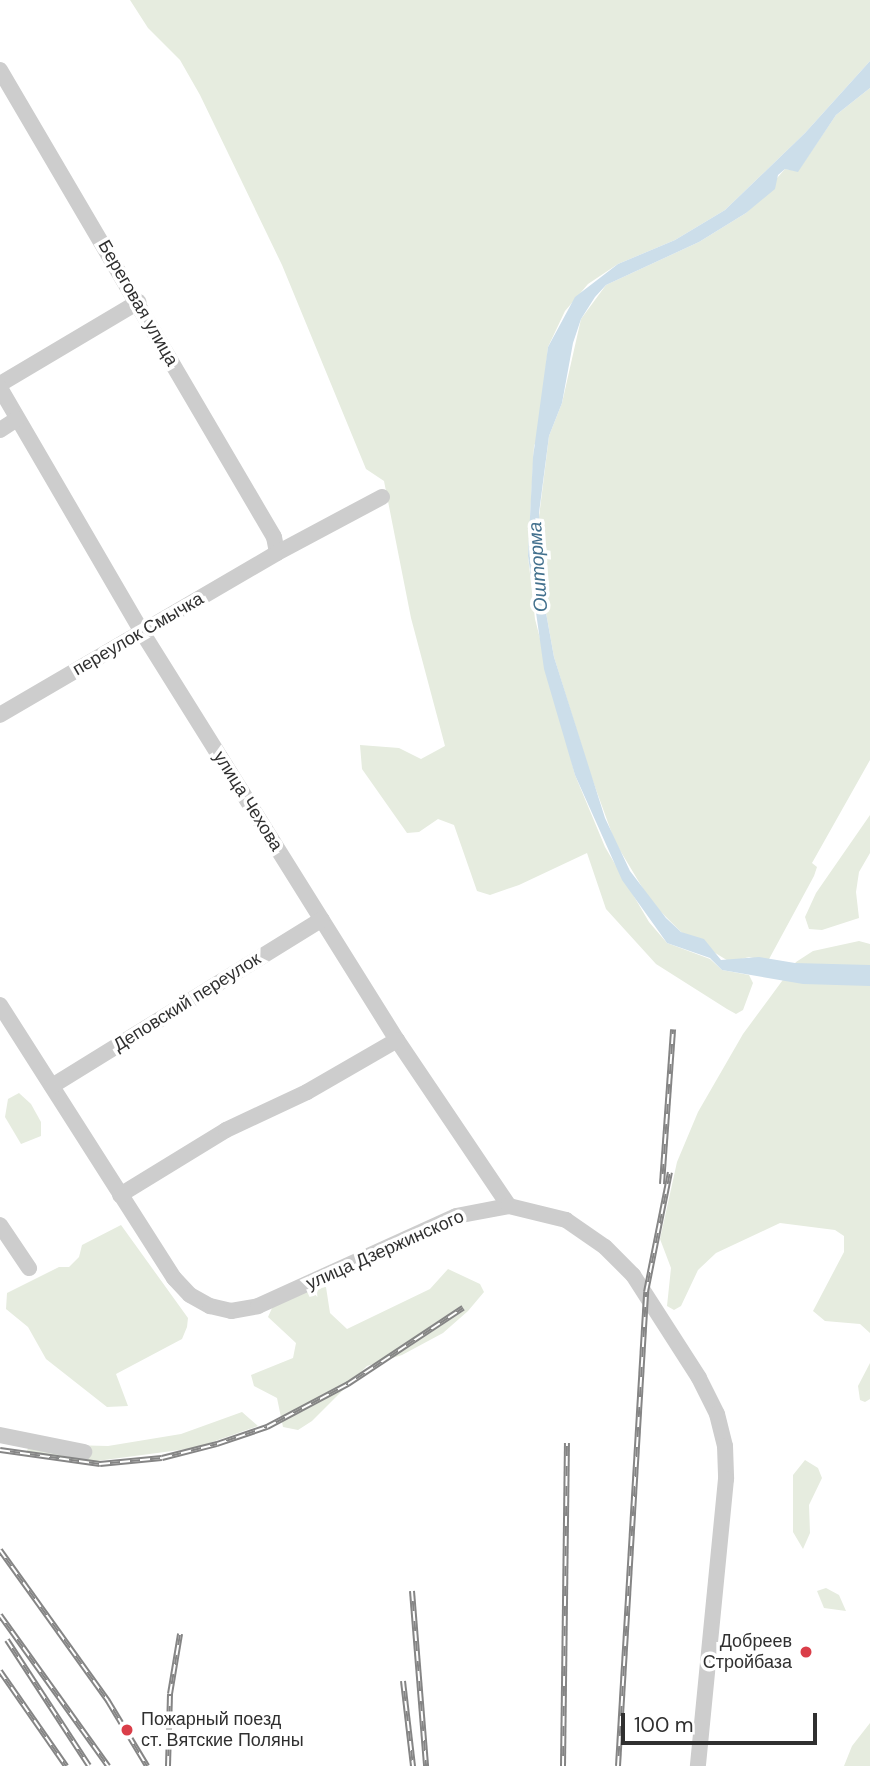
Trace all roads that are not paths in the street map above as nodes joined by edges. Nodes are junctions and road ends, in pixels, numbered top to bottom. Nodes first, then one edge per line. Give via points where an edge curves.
1 (0, 70) edge
2 (138, 302) junction
3 (0, 386) edge
4 (17, 419) junction
5 (0, 430) edge
6 (382, 497) dead end
7 (276, 545) junction
8 (142, 632) junction
9 (0, 715) edge
10 (321, 919) junction
11 (0, 1005) edge
12 (397, 1041) junction
13 (52, 1086) junction
14 (120, 1195) junction
15 (509, 1206) junction
16 (0, 1225) edge
17 (29, 1268) dead end
18 (0, 1435) edge
19 (84, 1452) dead end
20 (698, 1766) edge

1 - 2 street, Береговая улица
2 - 3 street
2 - 7 street, Береговая улица
3 - 4 street, улица Чехова
4 - 5 street
4 - 8 street, улица Чехова
6 - 7 street, переулок Смычка
7 - 8 street, переулок Смычка
8 - 9 street, переулок Смычка
8 - 10 street, улица Чехова
10 - 12 street, улица Чехова
10 - 13 street, Деповский переулок
11 - 13 street, улица Дзержинского
12 - 14 street via 307,1092 226,1130
12 - 15 street, улица Чехова
13 - 14 street, улица Дзержинского
14 - 15 street, улица Дзержинского via 181,1287 198,1301 231,1311 258,1306 456,1216
15 - 20 street, улица Дзержинского via 566,1220 605,1247 633,1275 680,1345 717,1414 725,1446 726,1479
16 - 17 street
18 - 19 street

